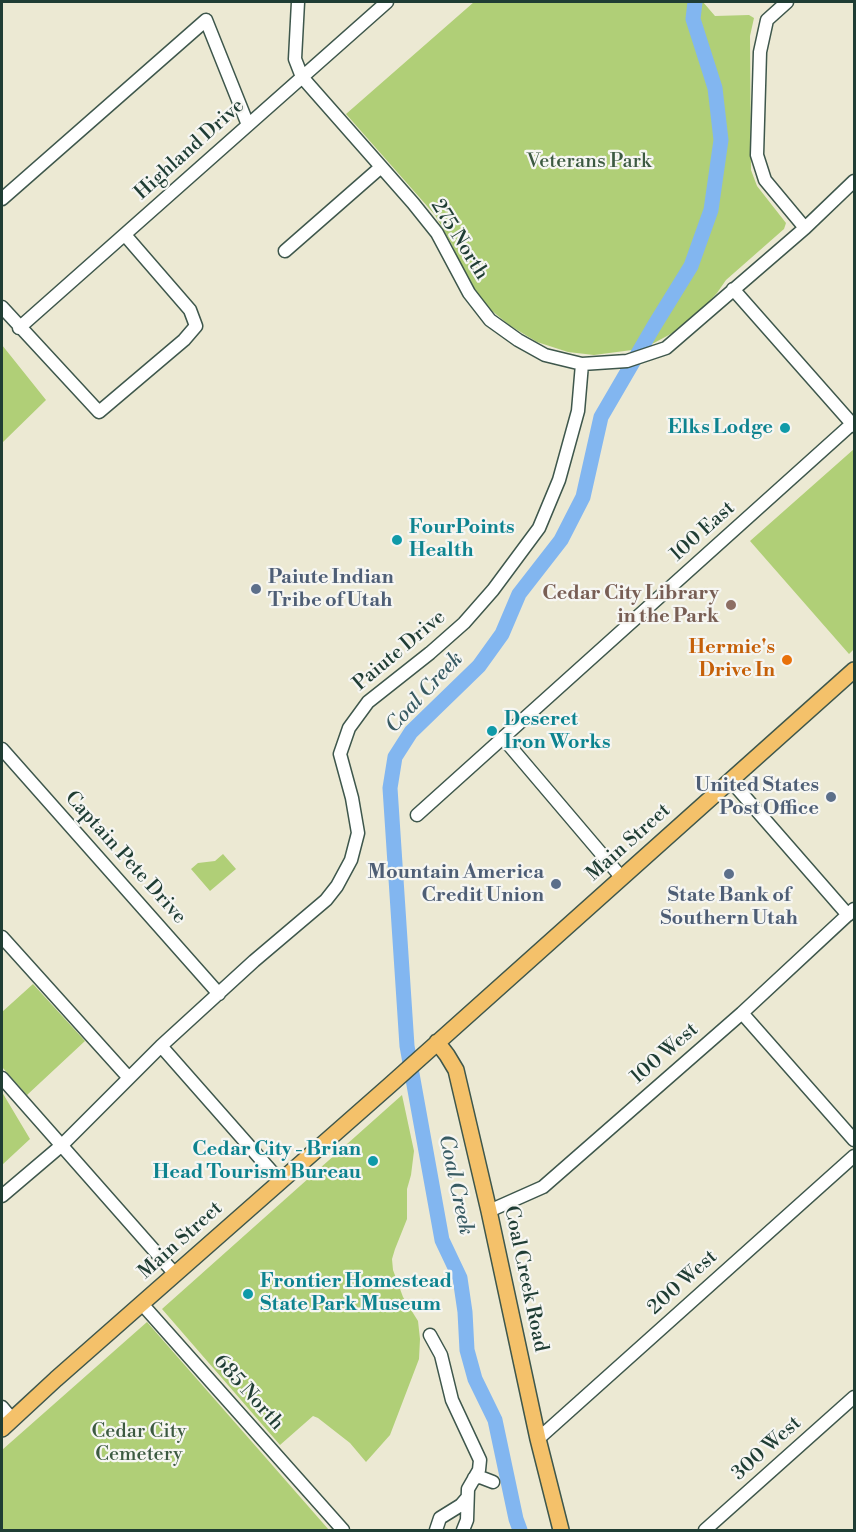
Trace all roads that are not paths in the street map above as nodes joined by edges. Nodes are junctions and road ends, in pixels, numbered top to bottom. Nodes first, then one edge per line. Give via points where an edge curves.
1 (298, 2) edge
2 (387, 2) edge
3 (787, 2) edge
4 (302, 77) junction
5 (248, 125) junction
6 (381, 167) junction
7 (855, 181) edge
8 (2, 199) edge
9 (805, 228) junction
10 (124, 235) junction
11 (285, 251) dead end
12 (733, 289) junction
13 (2, 307) edge
14 (19, 328) junction
15 (582, 364) junction
16 (854, 424) edge
17 (855, 670) edge
18 (503, 738) junction
19 (2, 749) edge
20 (731, 780) junction
21 (417, 814) dead end
22 (622, 878) junction
23 (851, 912) edge
24 (2, 937) edge
25 (219, 994) junction
26 (742, 1012) junction
27 (437, 1042) junction
28 (161, 1046) junction
29 (2, 1078) edge
30 (129, 1078) junction
31 (855, 1140) edge
32 (62, 1145) junction
33 (855, 1156) edge
34 (280, 1182) junction
35 (2, 1196) edge
36 (489, 1212) junction
37 (175, 1274) junction
38 (142, 1304) junction
39 (430, 1335) dead end
40 (855, 1397) edge
41 (2, 1407) edge
42 (7, 1424) edge
43 (538, 1439) junction
44 (481, 1471) junction
45 (493, 1482) dead end
46 (467, 1498) junction
47 (343, 1530) edge
48 (436, 1530) edge
49 (464, 1530) edge
50 (561, 1530) edge
51 (705, 1530) edge

1 - 4 street via 295,58
2 - 4 street, Highland Drive
3 - 9 street via 767,20 760,52 757,155 765,180
4 - 5 street, Highland Drive
4 - 6 street, 275 North
5 - 8 street via 206,20
5 - 10 street, Highland Drive
6 - 11 street
6 - 15 street, 275 North via 437,233 469,293 490,320 545,355
7 - 9 street
9 - 12 street
10 - 14 street, Highland Drive
10 - 14 street via 190,310 196,326 184,340 99,412
12 - 15 street, 275 North via 666,348 627,361
12 - 16 street
13 - 14 street
15 - 25 street, Paiute Drive via 578,411 559,480 539,528 464,623 368,702 349,728 340,754 358,833 351,860 337,886
16 - 18 street, 100 East
17 - 20 main road, Main Street
18 - 21 street, 100 East
18 - 22 street
19 - 25 street, Captain Pete Drive
20 - 22 main road, Main Street
20 - 23 street
22 - 27 main road, Main Street
23 - 26 street, 100 West
24 - 30 street
25 - 28 street, Paiute Drive
26 - 31 street
26 - 36 street, 100 West via 543,1187
27 - 34 main road, Main Street
27 - 36 main road, Coal Creek Road via 456,1070
28 - 30 street, Paiute Drive
28 - 34 street
29 - 32 street
30 - 32 street, Paiute Drive
32 - 35 street, Paiute Drive
32 - 37 street
33 - 43 street, 200 West
34 - 37 main road, Main Street
36 - 43 main road, Coal Creek Road
37 - 38 main road, Main Street
38 - 42 main road, Main Street
38 - 47 street, 685 North
39 - 44 street via 441,1355 452,1400 480,1460
40 - 51 street, 300 West
41 - 42 street
43 - 50 main road, Coal Creek Road
44 - 45 street via 480,1477
44 - 46 street via 468,1489
46 - 48 street via 440,1518
46 - 49 street

